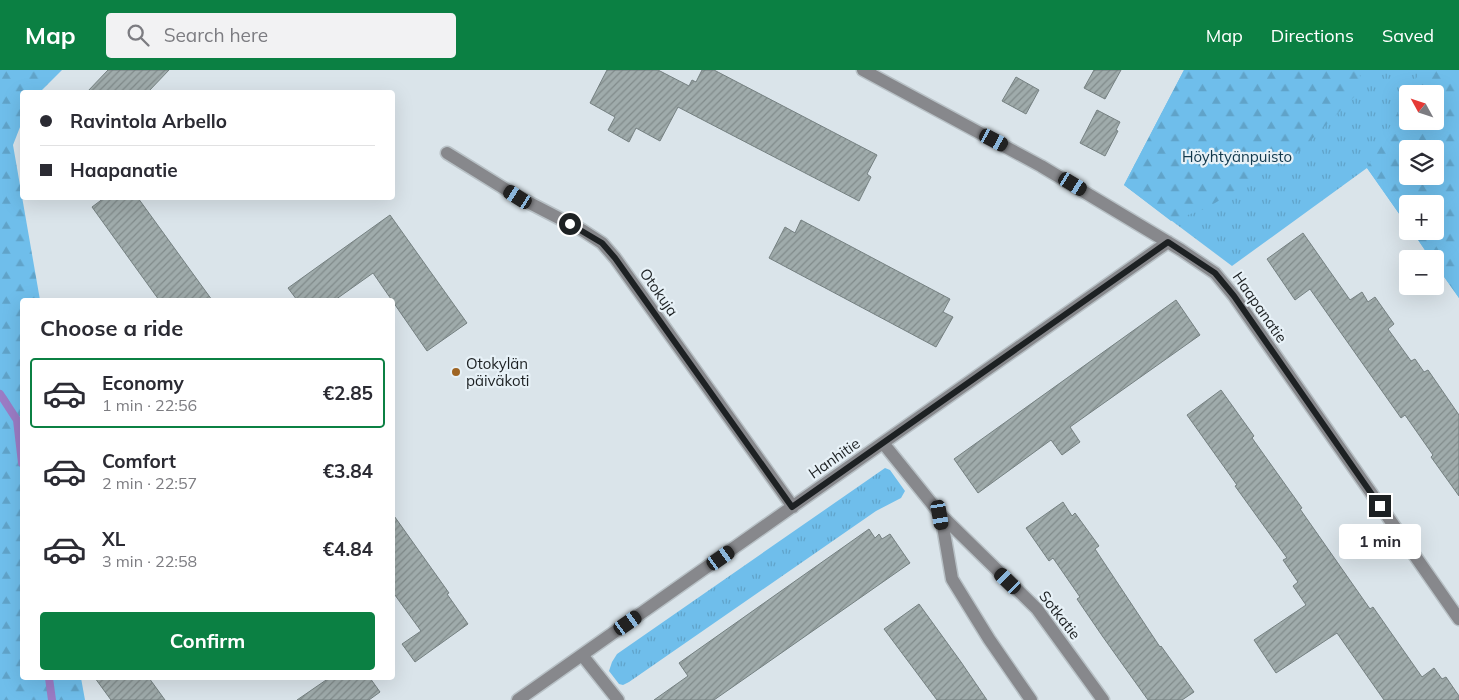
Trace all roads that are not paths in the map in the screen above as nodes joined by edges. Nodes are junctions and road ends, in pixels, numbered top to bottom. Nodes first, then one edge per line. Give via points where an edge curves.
1 (864, 70) edge
2 (447, 153) dead end
3 (1168, 242) junction
4 (884, 443) junction
5 (792, 507) junction
6 (940, 515) junction
7 (1459, 619) edge
8 (582, 655) junction
9 (518, 700) edge
10 (618, 700) edge
11 (1031, 700) edge
12 (1103, 700) edge

1 - 3 street, Haapanatie via 1041,166
2 - 5 street, Otokuja via 602,243
3 - 4 street, Hanhitie
3 - 7 street, Haapanatie via 1215,273 1234,296
4 - 5 street, Hanhitie
4 - 6 street, Sotkatie
5 - 8 street, Hanhitie
6 - 11 street, Sotkatie via 952,580
6 - 12 street, Sotkatie via 1037,609
8 - 9 street, Hanhitie
8 - 10 street

